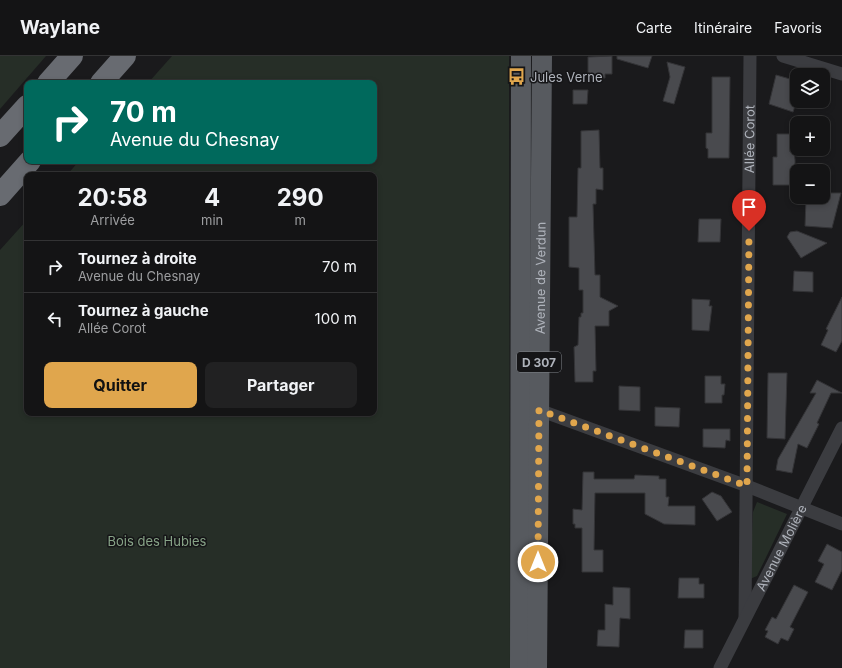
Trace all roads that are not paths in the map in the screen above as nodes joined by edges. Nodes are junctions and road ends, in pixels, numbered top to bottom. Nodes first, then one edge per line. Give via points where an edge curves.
1 (72, 56) edge
2 (125, 56) edge
3 (521, 56) edge
4 (542, 56) edge
5 (750, 56) edge
6 (783, 56) edge
7 (842, 74) edge
8 (51, 80) edge
9 (104, 80) edge
10 (24, 109) edge
11 (0, 136) edge
12 (27, 164) edge
13 (0, 195) edge
14 (539, 410) junction
15 (842, 428) edge
16 (747, 486) junction
17 (802, 509) junction
18 (842, 524) edge
19 (745, 617) junction
20 (520, 668) edge
21 (537, 668) edge
22 (720, 668) edge

1 - 8 highway
2 - 9 highway
3 - 20 main road, Avenue de Verdun / D 307
4 - 14 main road, Avenue de Verdun / D 307
5 - 16 street, Allée Corot
6 - 7 street
10 - 11 highway
12 - 13 highway
14 - 16 street
14 - 21 main road, Avenue de Verdun / D 307
15 - 17 street, Avenue Molière
16 - 17 street
16 - 19 street, Allée Corot
17 - 18 street
17 - 19 street, Avenue Molière
19 - 22 street, Avenue Molière

